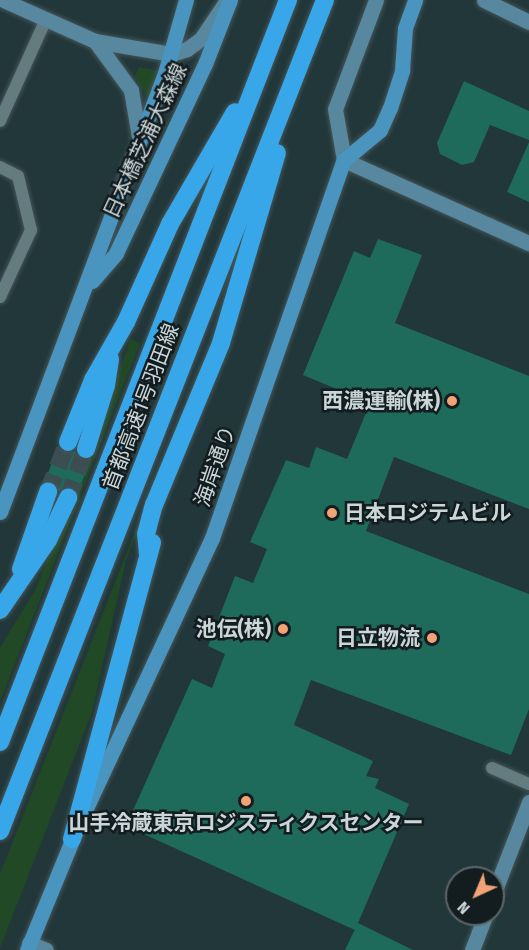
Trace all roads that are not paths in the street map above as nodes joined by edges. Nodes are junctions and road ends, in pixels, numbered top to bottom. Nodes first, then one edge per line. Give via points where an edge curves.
1 (3, 0) edge
2 (186, 0) edge
3 (228, 0) edge
4 (288, 0) edge
5 (326, 0) edge
6 (376, 0) edge
7 (415, 0) edge
8 (484, 0) edge
9 (29, 5) edge
10 (46, 19) junction
11 (529, 22) edge
12 (95, 41) junction
13 (171, 54) junction
14 (262, 66) junction
15 (296, 80) junction
16 (0, 121) edge
17 (139, 137) junction
18 (344, 160) junction
19 (0, 167) edge
20 (529, 243) edge
21 (84, 291) junction
22 (0, 297) edge
23 (111, 351) junction
24 (68, 442) tunnel mouth
25 (86, 449) tunnel mouth
26 (48, 492) tunnel mouth
27 (68, 498) tunnel mouth
28 (0, 512) edge
29 (17, 582) junction
30 (0, 610) edge
31 (0, 742) edge
32 (492, 768) dead end
33 (529, 784) edge
34 (529, 802) edge
35 (0, 831) edge
36 (72, 839) junction
37 (504, 866) edge
38 (481, 926) edge
39 (28, 946) edge
40 (46, 950) edge
41 (472, 950) edge

1 - 9 street
2 - 13 main road
3 - 13 street via 201,39
3 - 21 main road, 日本橋芝浦大森線 via 205,64 116,253
4 - 14 highway, 首都高速1号羽田線
5 - 15 highway, 首都高速1号羽田線
6 - 18 street via 335,109
7 - 18 main road via 405,28 402,70 390,108 380,130
8 - 11 street
9 - 10 street
10 - 12 street
10 - 16 lane
12 - 13 street
12 - 17 street via 131,90
13 - 17 main road
14 - 23 highway via 170,224
14 - 31 highway, 首都高速1号羽田線
15 - 35 highway, 首都高速1号羽田線
15 - 36 highway via 205,386 199,425 148,555
17 - 21 main road
18 - 20 street
18 - 36 main road, 海岸通り via 212,538
19 - 22 lane via 18,176 30,230
21 - 28 main road
23 - 24 highway via 93,380
23 - 25 highway via 106,385
26 - 29 highway
27 - 29 highway via 48,540
29 - 30 highway
32 - 33 lane
34 - 37 street
36 - 39 main road, 海岸通り
38 - 41 street
39 - 40 street

